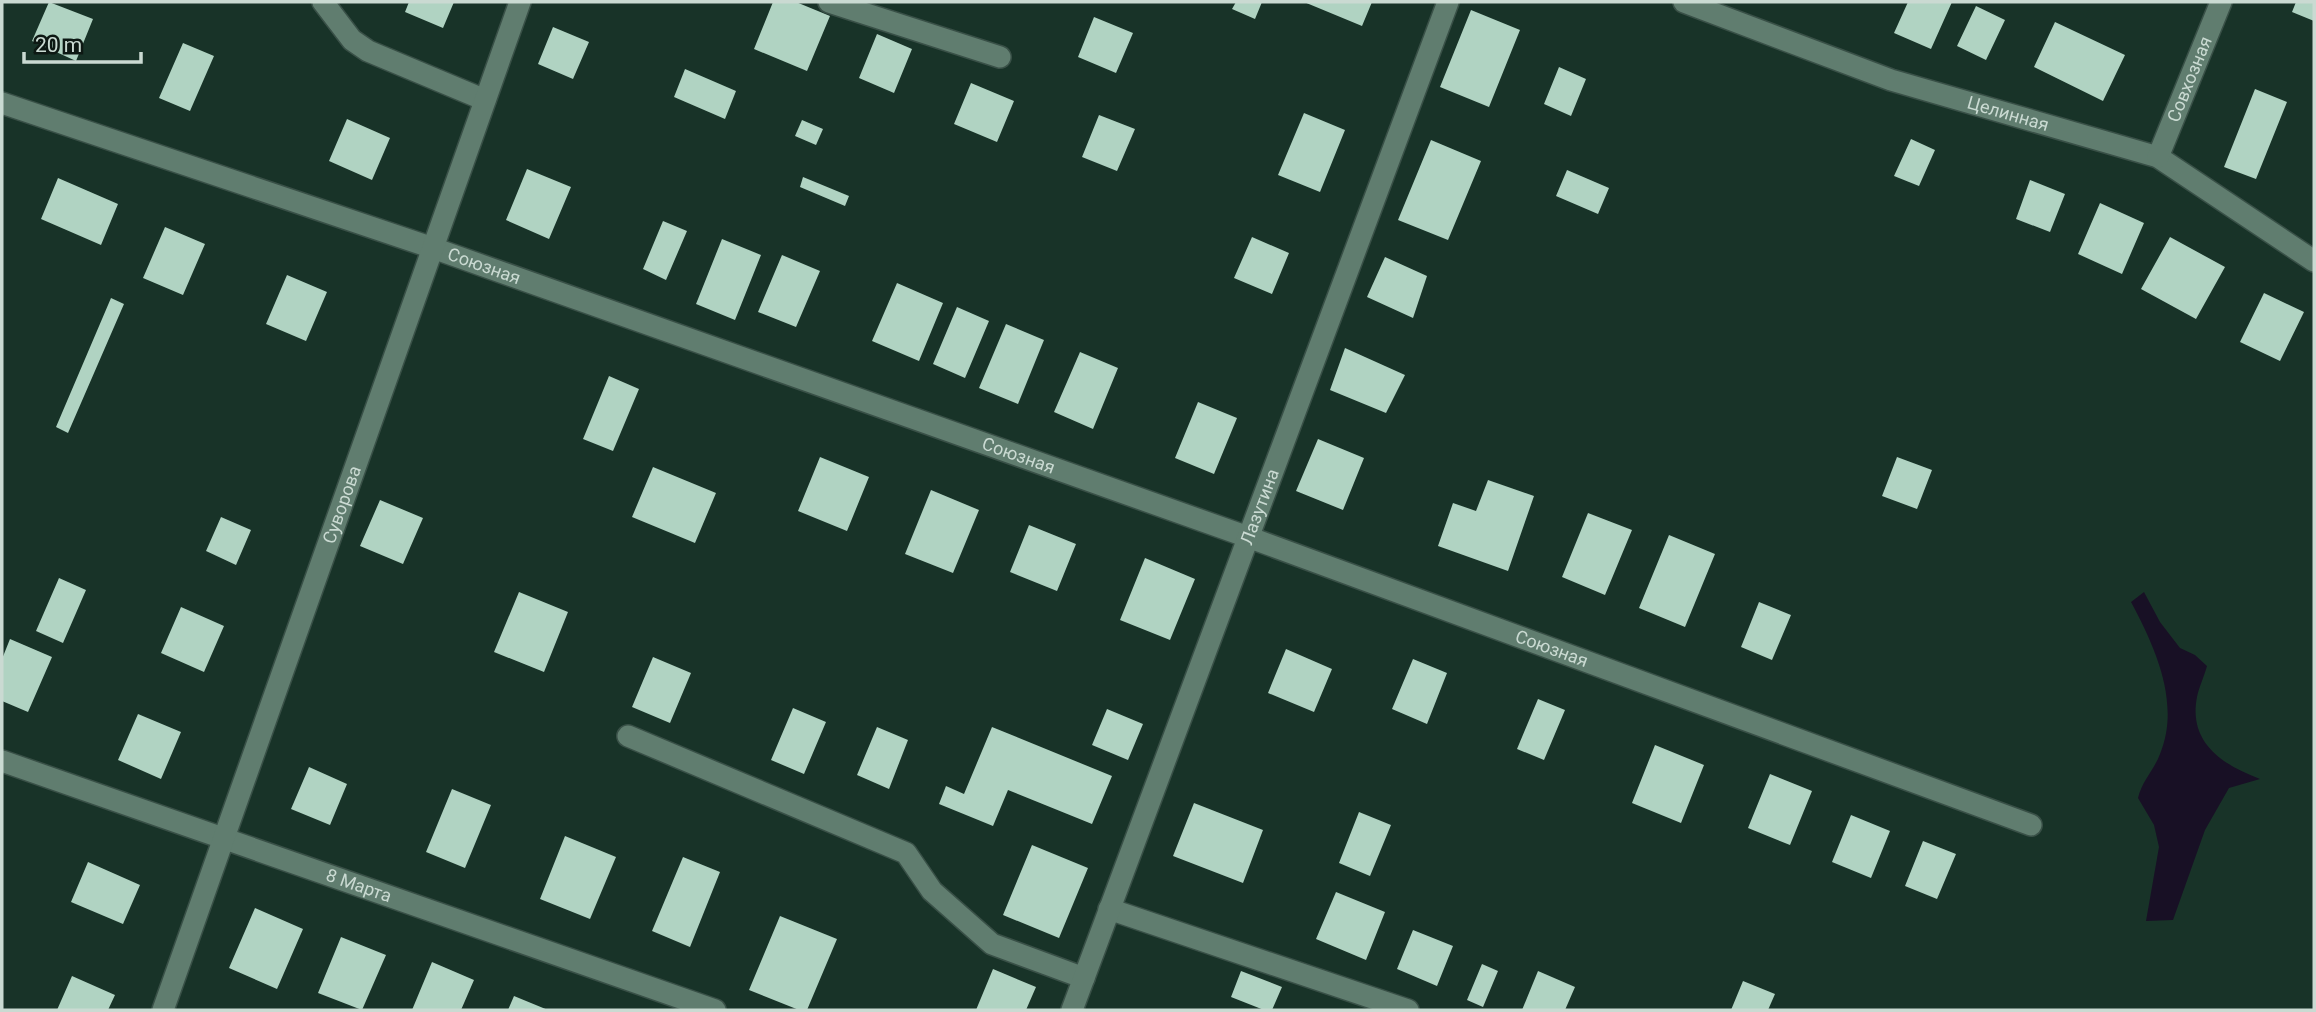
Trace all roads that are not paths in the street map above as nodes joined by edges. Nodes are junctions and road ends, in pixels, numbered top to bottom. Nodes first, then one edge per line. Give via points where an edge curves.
1 (323, 2) edge
2 (520, 2) edge
3 (828, 2) edge
4 (1448, 2) edge
5 (1684, 2) edge
6 (2221, 2) edge
7 (1000, 57) dead end
8 (485, 100) junction
9 (2, 103) edge
10 (2158, 158) junction
11 (433, 248) junction
12 (2314, 261) edge
13 (1248, 537) junction
14 (628, 736) dead end
15 (2, 761) edge
16 (2031, 825) dead end
17 (224, 839) junction
18 (1109, 909) junction
19 (1083, 978) junction
20 (163, 1010) edge
21 (715, 1010) edge
22 (1072, 1010) edge
23 (1408, 1010) edge

1 - 8 street via 352,40 368,51
2 - 8 street, Суворова
3 - 7 street
4 - 13 street, Лазутина
5 - 10 street, Целинная via 1891,80
6 - 10 street, Совхозная
8 - 11 street, Суворова
9 - 11 street, Союзная
10 - 12 street, Целинная
11 - 13 street, Союзная
11 - 17 street, Суворова
13 - 16 street, Союзная
13 - 18 street, Лазутина
14 - 19 street via 906,853 932,891 992,944
15 - 17 street, 8 Марта
17 - 20 street, Суворова
17 - 21 street, 8 Марта
18 - 19 street, Лазутина
18 - 23 street
19 - 22 street, Лазутина

